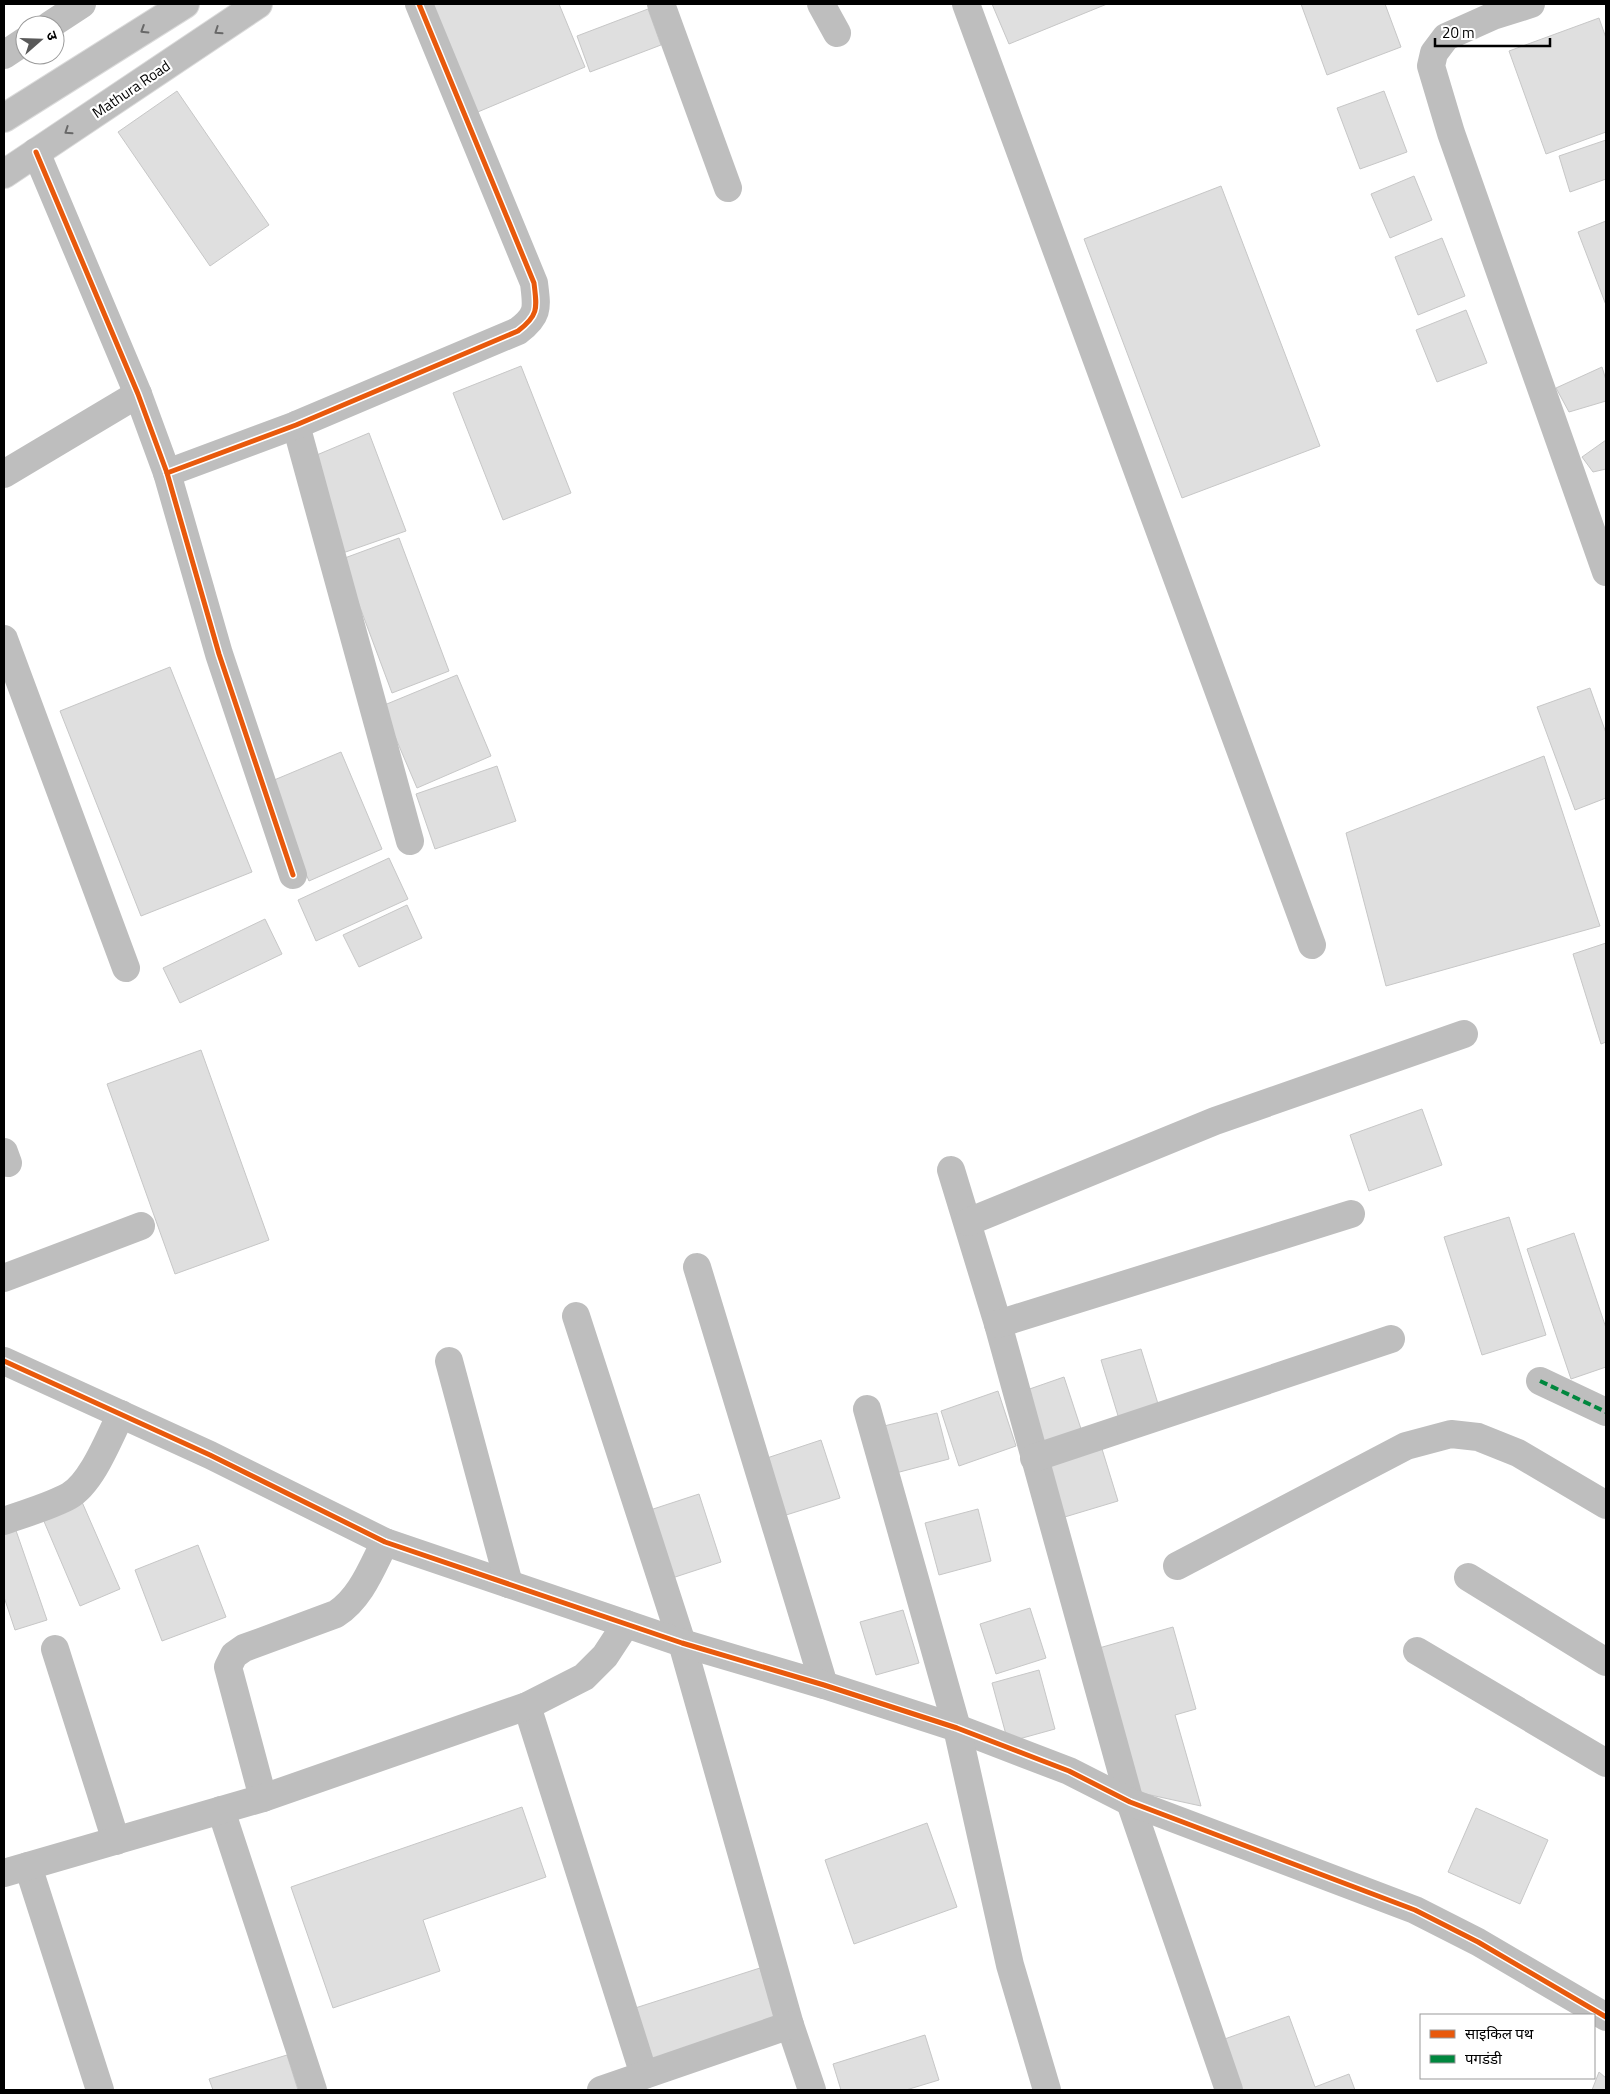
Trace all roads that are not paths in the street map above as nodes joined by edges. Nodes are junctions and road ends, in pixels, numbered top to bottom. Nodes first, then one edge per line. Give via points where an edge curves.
1 (82, 4) edge
2 (185, 4) edge
3 (258, 4) edge
4 (419, 4) edge
5 (661, 4) edge
6 (821, 4) edge
7 (966, 4) edge
8 (1532, 4) edge
9 (65, 15) edge
10 (837, 33) dead end
11 (15, 48) edge
12 (4, 55) edge
13 (4, 118) edge
14 (36, 152) junction
15 (4, 174) edge
16 (728, 188) dead end
17 (138, 394) junction
18 (296, 424) junction
19 (167, 473) junction
20 (4, 474) edge
21 (1606, 568) edge
22 (4, 639) edge
23 (410, 841) dead end
24 (293, 875) dead end
25 (1312, 945) dead end
26 (126, 968) dead end
27 (1464, 1034) dead end
28 (952, 1170) dead end
29 (1351, 1214) dead end
30 (968, 1222) junction
31 (141, 1226) dead end
32 (697, 1267) dead end
33 (4, 1278) edge
34 (576, 1316) dead end
35 (998, 1324) junction
36 (1391, 1339) dead end
37 (4, 1361) edge
38 (449, 1361) dead end
39 (1540, 1381) dead end
40 (867, 1409) dead end
41 (1606, 1412) edge
42 (121, 1414) junction
43 (1034, 1458) junction
44 (1606, 1505) edge
45 (4, 1521) edge
46 (385, 1542) junction
47 (1177, 1566) dead end
48 (1468, 1577) dead end
49 (509, 1584) junction
50 (626, 1624) junction
51 (682, 1643) junction
52 (55, 1649) dead end
53 (1416, 1651) dead end
54 (1606, 1662) edge
55 (824, 1685) junction
56 (527, 1706) junction
57 (957, 1728) junction
58 (1606, 1764) edge
59 (262, 1798) junction
60 (1130, 1802) junction
61 (221, 1810) junction
62 (116, 1841) junction
63 (16, 1870) edge
64 (1606, 2017) edge
65 (790, 2025) junction
66 (644, 2075) junction
67 (100, 2090) edge
68 (313, 2090) edge
69 (602, 2090) edge
70 (812, 2090) edge
71 (1047, 2090) edge
72 (1229, 2090) edge

1 - 9 main road
2 -> 13 main road
3 -> 14 main road, Mathura Road
4 - 18 main road via 534,283 537,303 532,321 518,331
5 - 16 main road
6 - 10 main road
7 - 25 main road
8 - 21 main road via 1472,24 1446,37 1434,53 1431,66 1451,133
11 - 12 main road
14 - 15 main road, Mathura Road
14 - 17 main road
17 - 19 main road
17 - 20 main road
18 - 19 main road
18 - 23 main road
19 - 24 main road via 219,654
22 - 26 main road
27 - 30 main road via 1215,1122
28 - 30 main road
29 - 35 main road
30 - 35 main road
31 - 33 main road
32 - 55 main road
34 - 51 main road
35 - 43 main road
36 - 43 main road
37 - 42 main road
38 - 49 main road
39 - 41 main road
40 - 57 main road
42 - 45 main road via 82,1486 70,1495
42 - 46 main road
43 - 60 main road
44 - 47 main road via 1518,1453 1478,1436 1451,1434 1406,1446
46 - 49 main road
46 - 59 main road via 347,1607 244,1648 234,1655 228,1667
48 - 54 main road
49 - 50 main road
50 - 51 main road
50 - 56 main road via 605,1656 584,1677
51 - 55 main road
51 - 65 main road
52 - 62 main road
53 - 58 main road
55 - 57 main road
56 - 59 main road
56 - 66 main road
57 - 60 main road via 1069,1770
57 - 71 main road via 1010,1965
59 - 61 main road
60 - 64 main road via 1415,1910 1478,1942
60 - 72 main road
61 - 62 main road
61 - 68 main road
62 - 63 main road
63 - 67 main road
65 - 66 main road
65 - 70 main road
66 - 69 main road

